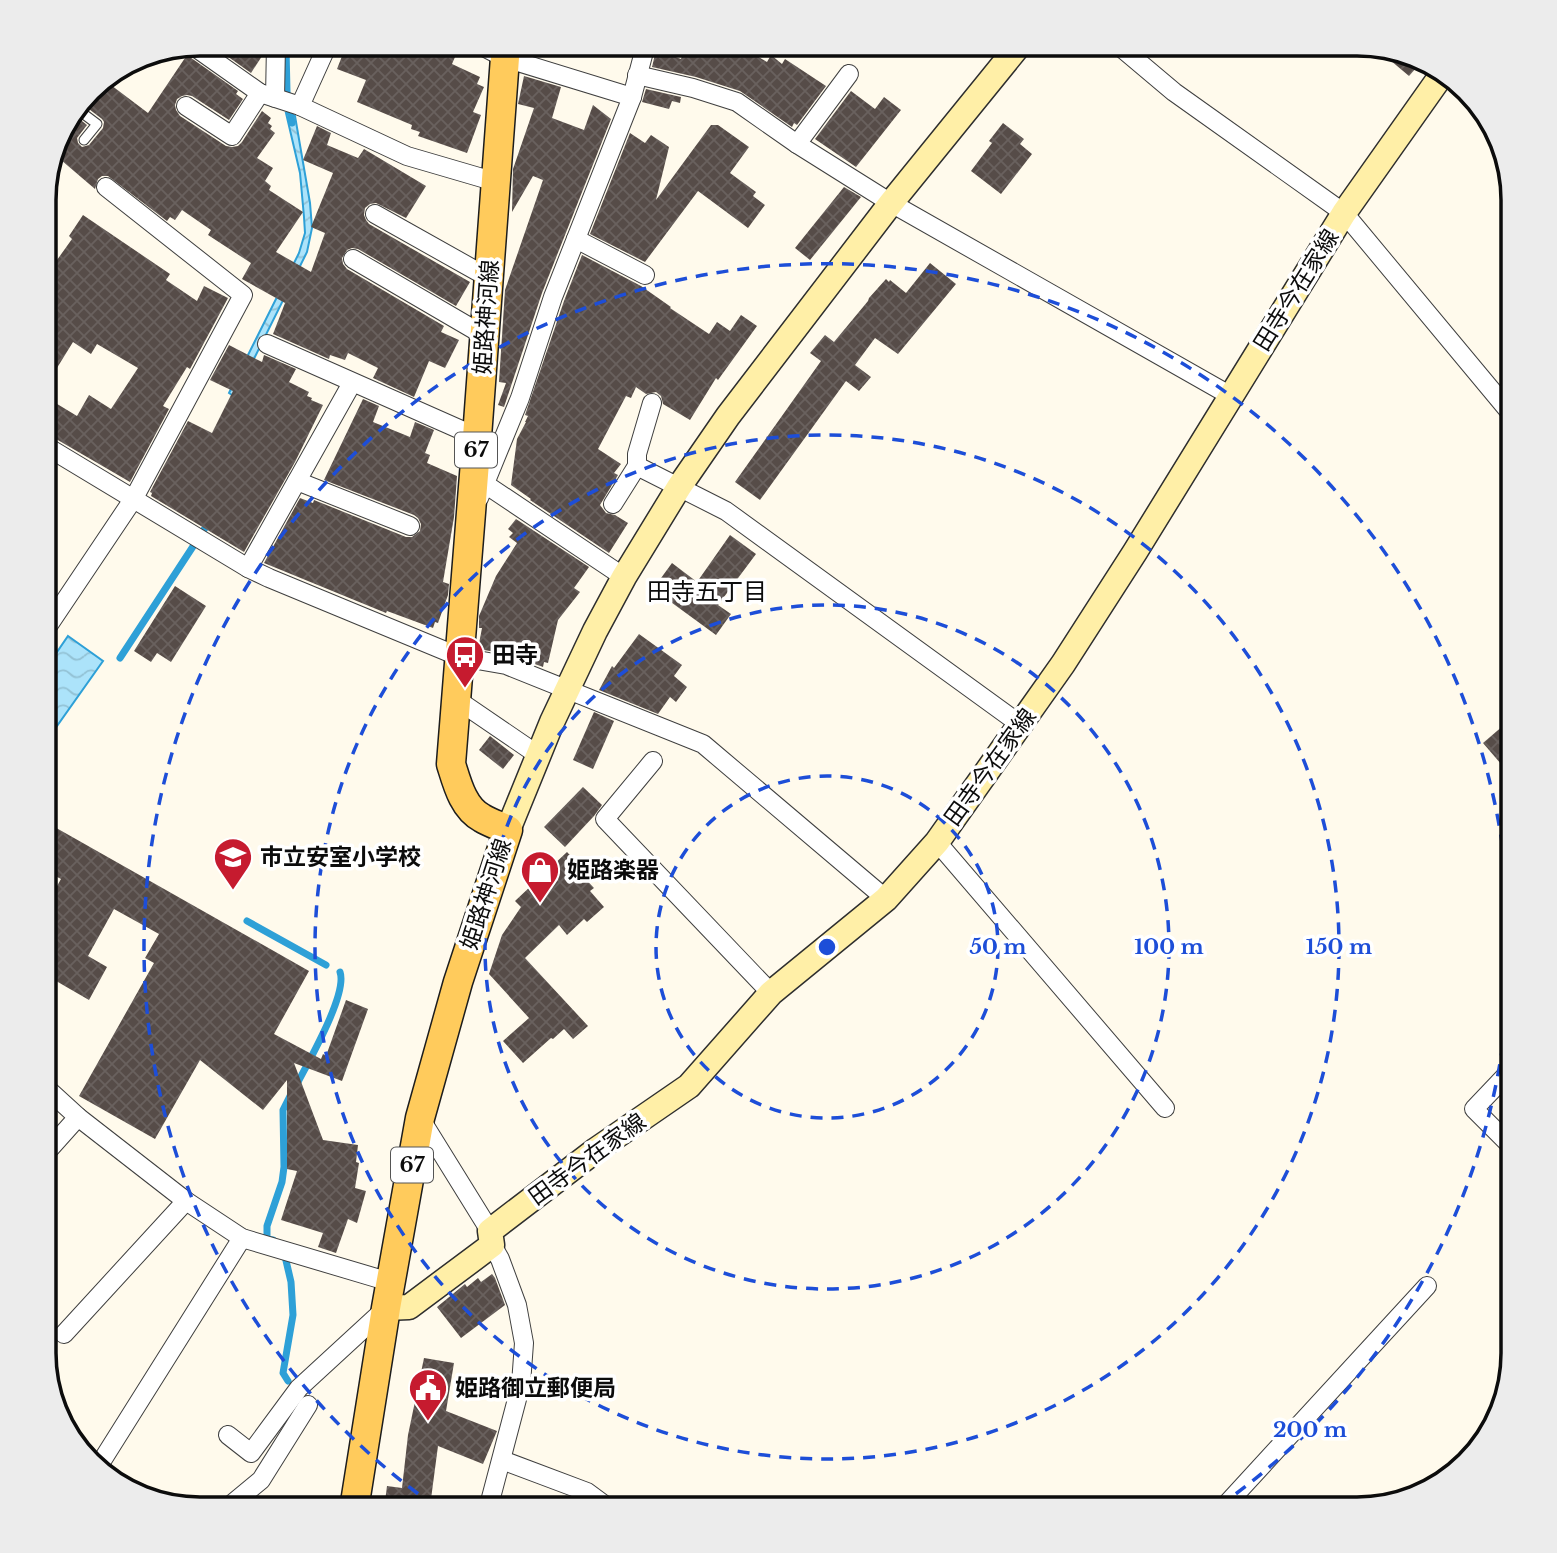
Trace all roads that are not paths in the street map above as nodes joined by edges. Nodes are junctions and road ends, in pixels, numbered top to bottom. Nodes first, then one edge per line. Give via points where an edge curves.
1 (209, 56) edge
2 (273, 56) edge
3 (323, 56) edge
4 (506, 56) edge
5 (520, 56) edge
6 (643, 56) edge
7 (1010, 56) edge
8 (1131, 56) edge
9 (637, 75) junction
10 (849, 75) dead end
11 (1437, 81) edge
12 (268, 95) junction
13 (632, 97) junction
14 (186, 106) dead end
15 (300, 106) junction
16 (84, 115) edge
17 (85, 140) dead end
18 (797, 144) junction
19 (496, 182) junction
20 (106, 187) dead end
21 (891, 203) junction
22 (1344, 213) junction
23 (375, 214) dead end
24 (576, 239) junction
25 (353, 259) dead end
26 (645, 275) dead end
27 (489, 278) junction
28 (485, 336) junction
29 (267, 344) dead end
30 (352, 383) junction
31 (1231, 396) junction
32 (652, 402) dead end
33 (1501, 402) edge
34 (477, 437) junction
35 (56, 452) edge
36 (637, 466) junction
37 (298, 481) junction
38 (485, 484) junction
39 (680, 487) junction
40 (134, 498) junction
41 (612, 503) dead end
42 (471, 513) junction
43 (410, 526) dead end
44 (248, 568) junction
45 (624, 577) junction
46 (56, 614) edge
47 (460, 657) junction
48 (567, 690) junction
49 (456, 699) junction
50 (1021, 725) junction
51 (538, 755) junction
52 (653, 761) dead end
53 (508, 830) junction
54 (937, 842) junction
55 (886, 899) junction
56 (771, 993) junction
57 (1501, 1081) edge
58 (56, 1097) edge
59 (1165, 1108) dead end
60 (78, 1117) junction
61 (420, 1118) junction
62 (1501, 1136) edge
63 (56, 1142) edge
64 (186, 1201) junction
65 (242, 1238) junction
66 (491, 1238) junction
67 (1427, 1286) dead end
68 (388, 1295) junction
69 (64, 1335) dead end
70 (308, 1405) dead end
71 (229, 1435) dead end
72 (103, 1459) edge
73 (502, 1460) junction
74 (240, 1497) edge
75 (356, 1497) edge
76 (491, 1497) edge
77 (593, 1497) edge
78 (1233, 1497) edge

1 - 12 street
2 - 12 street
3 - 15 street
4 - 19 main road, 姫路神河線 / 67
5 - 13 street
6 - 9 street
7 - 21 main road
8 - 22 street via 1174,92
9 - 13 street
9 - 18 street via 737,102
10 - 18 street
11 - 22 main road, 田寺今在家線
12 - 14 street via 232,136
12 - 15 street
13 - 24 street
15 - 19 street via 407,156
16 - 17 lane via 97,124
18 - 21 street
19 - 27 main road, 姫路神河線 / 67
20 - 40 street via 243,295
21 - 31 street
21 - 39 main road via 728,416
22 - 31 main road, 田寺今在家線
22 - 33 street
23 - 27 street
24 - 26 street
24 - 38 street
25 - 28 street
27 - 28 main road, 姫路神河線 / 67
28 - 34 main road, 姫路神河線 / 67
29 - 30 street
30 - 34 street
30 - 37 street
31 - 50 main road, 田寺今在家線
32 - 36 street
34 - 42 main road, 姫路神河線 / 67
35 - 40 street
36 - 39 street
36 - 41 street
37 - 43 street
37 - 44 street
38 - 42 street
38 - 45 street
39 - 45 main road
39 - 50 street via 726,511
40 - 44 street
40 - 46 street
42 - 47 main road, 姫路神河線 / 67
44 - 47 street
45 - 48 main road
47 - 48 street via 506,665
47 - 49 main road, 姫路神河線 / 67
48 - 51 main road
48 - 55 street via 703,744
49 - 51 street
49 - 53 main road, 姫路神河線 / 67 via 451,764 456,781 466,804 480,818
50 - 54 main road, 田寺今在家線
51 - 53 main road
52 - 56 street via 605,819
53 - 61 main road, 姫路神河線 / 67
54 - 55 main road, 田寺今在家線
54 - 59 street
55 - 56 main road, 田寺今在家線
56 - 66 main road, 田寺今在家線 via 689,1086 596,1150
57 - 62 street via 1474,1109
58 - 60 street
60 - 63 street
60 - 64 street
61 - 66 street
61 - 68 main road, 姫路神河線 / 67
64 - 65 street
64 - 69 street
65 - 68 street
65 - 72 street
66 - 68 main road, 田寺今在家線 via 409,1307
66 - 73 street via 517,1305 524,1343 521,1384
67 - 78 street
68 - 71 street via 299,1388 251,1452
68 - 75 main road, 姫路神河線 / 67
70 - 74 street via 261,1480
73 - 76 street
73 - 77 street

